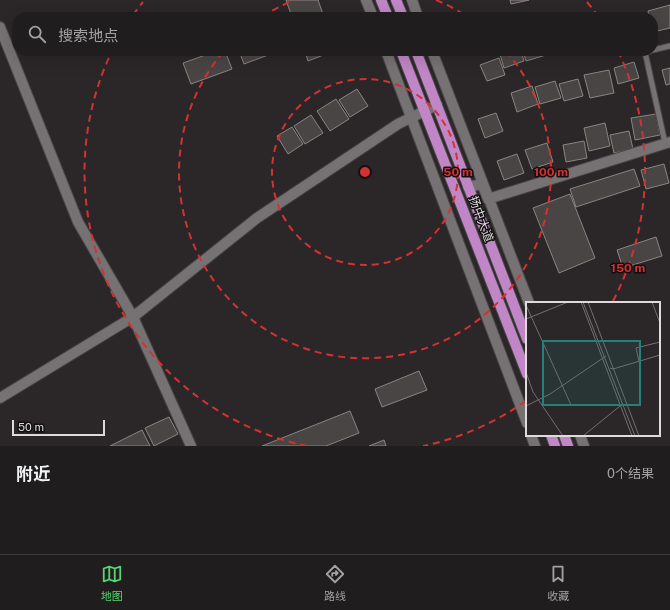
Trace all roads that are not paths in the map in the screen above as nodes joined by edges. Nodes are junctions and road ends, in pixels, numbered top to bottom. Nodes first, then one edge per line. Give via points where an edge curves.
1 (366, 0) edge
2 (381, 0) edge
3 (396, 0) edge
4 (412, 0) edge
5 (371, 12) edge
6 (386, 12) edge
7 (401, 12) edge
8 (416, 12) edge
9 (0, 27) edge
10 (670, 46) edge
11 (658, 49) edge
12 (388, 56) edge
13 (403, 56) edge
14 (418, 56) edge
15 (434, 56) edge
16 (646, 56) edge
17 (437, 105) junction
18 (424, 110) junction
19 (412, 117) junction
20 (668, 142) edge
21 (468, 187) junction
22 (488, 199) junction
23 (529, 302) edge
24 (133, 316) junction
25 (526, 336) edge
26 (526, 371) edge
27 (0, 398) edge
28 (526, 421) edge
29 (531, 436) edge
30 (550, 436) edge
31 (564, 436) edge
32 (580, 436) edge
33 (192, 446) edge
34 (536, 446) edge
35 (555, 446) edge
36 (568, 446) edge
37 (584, 446) edge

1 - 5 street
2 - 6 main road
3 - 7 main road
4 - 8 street
9 - 24 street via 78,222
10 - 11 lane
12 - 19 street
13 - 18 main road, 扬中大道
14 - 17 main road, 扬中大道
15 - 22 street
16 - 20 lane
17 - 18 street
17 - 21 main road, 扬中大道
18 - 19 street
18 - 26 main road, 扬中大道
19 - 24 street via 257,218
19 - 28 street
20 - 22 street
21 - 22 street via 482,184
21 - 25 main road, 扬中大道
22 - 23 street
24 - 27 street
24 - 33 street
29 - 34 street
30 - 35 main road
31 - 36 main road
32 - 37 street

